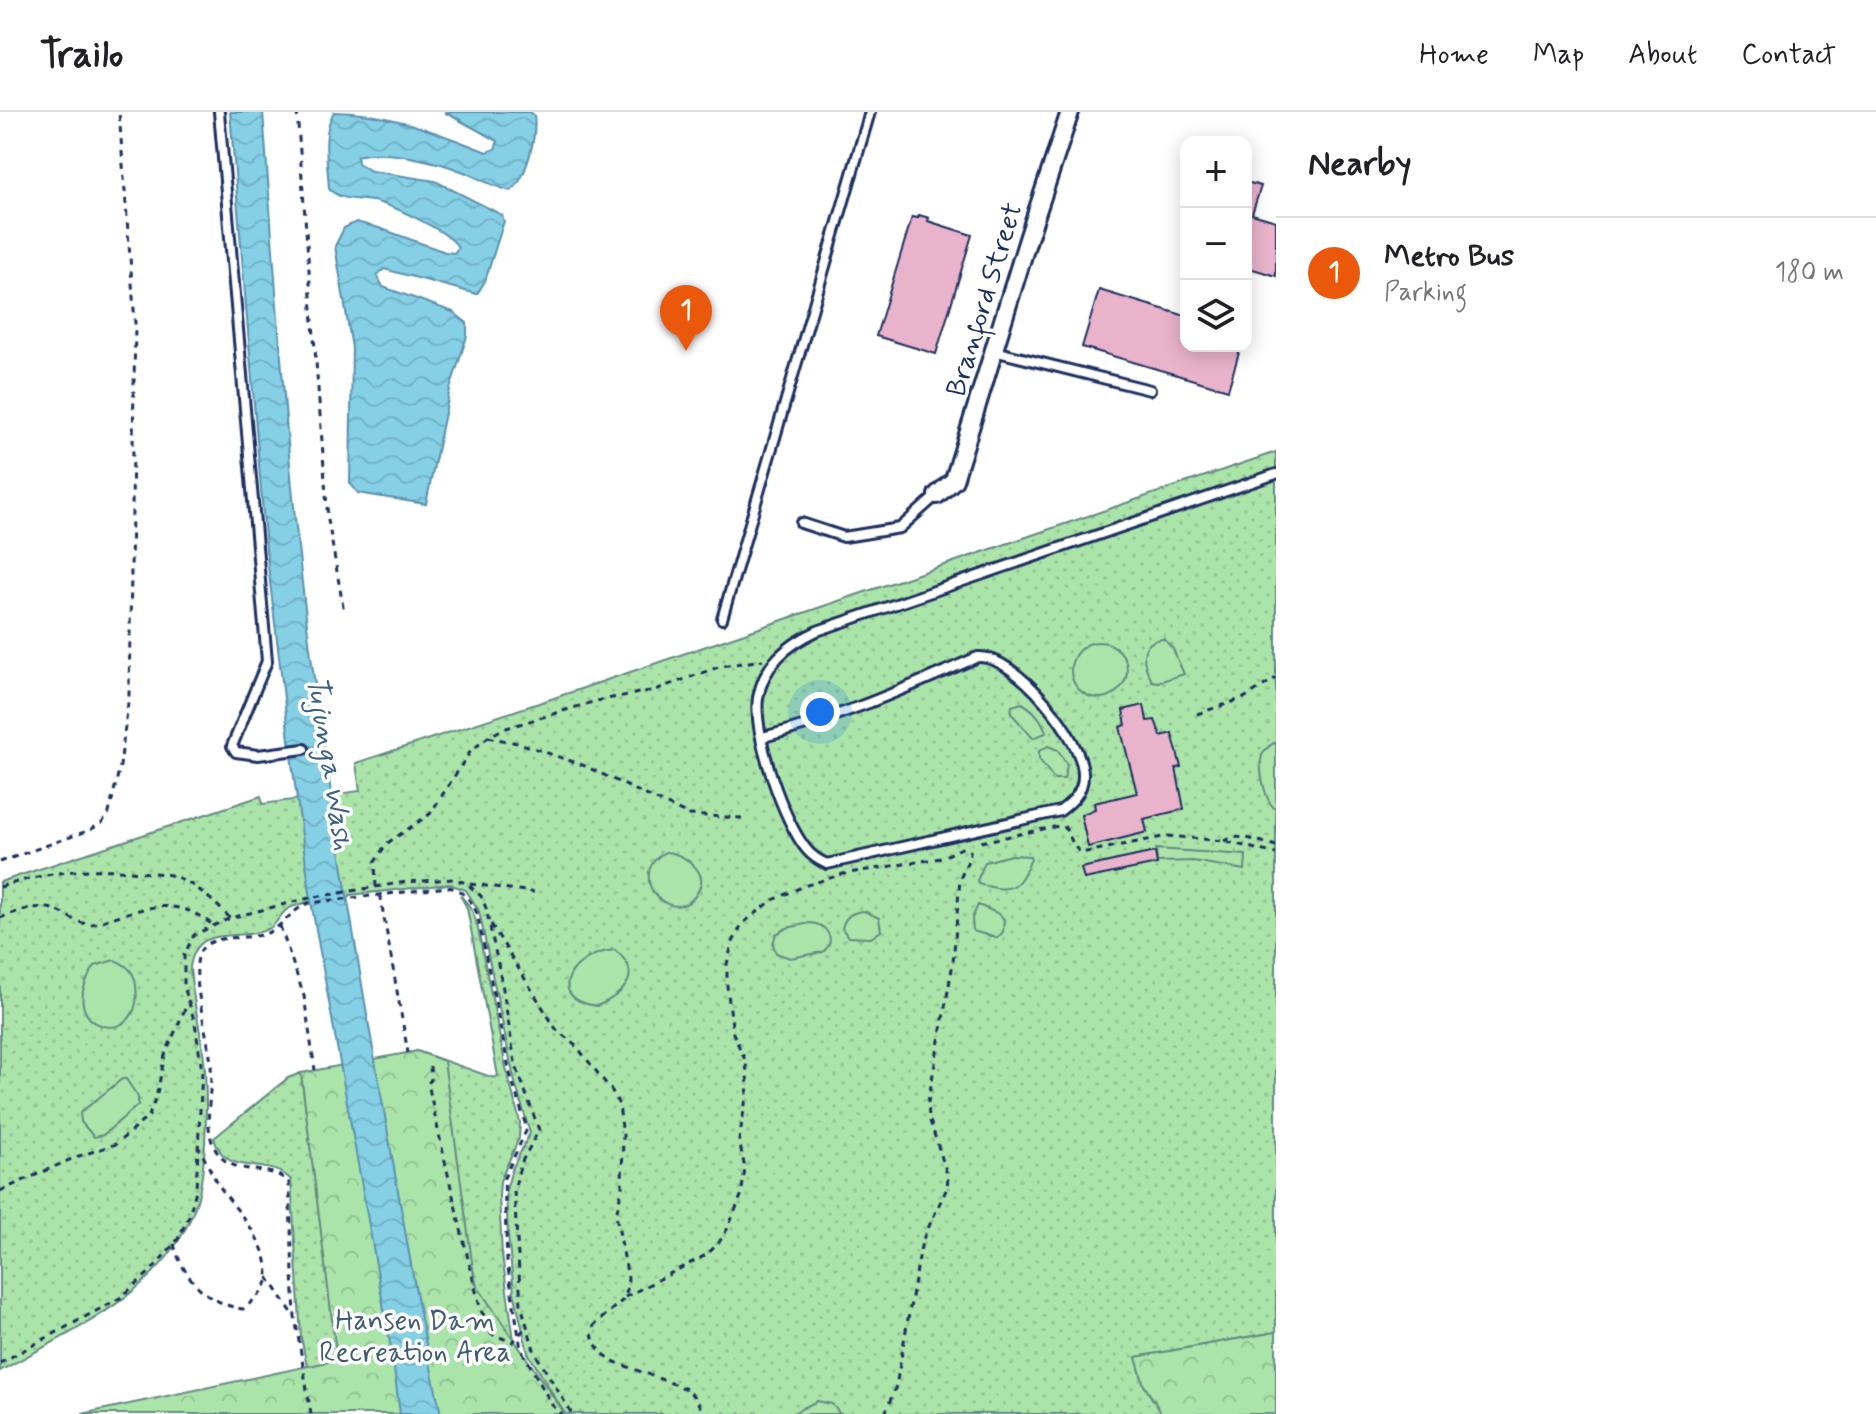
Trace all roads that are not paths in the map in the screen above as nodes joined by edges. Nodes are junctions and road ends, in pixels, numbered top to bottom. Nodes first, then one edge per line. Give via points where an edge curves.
1 (219, 112) edge
2 (870, 112) edge
3 (1070, 112) edge
4 (994, 351) junction
5 (1150, 390) dead end
6 (1276, 474) edge
7 (937, 495) joint
8 (801, 523) dead end
9 (722, 619) dead end
10 (763, 737) junction
11 (304, 749) dead end

1 - 11 lane via 267,661 232,746 236,752 258,755
2 - 9 lane
3 - 4 street, Branford Street
4 - 5 lane
4 - 7 street, Branford Street via 954,480
6 - 10 lane via 795,641 779,653 765,677 758,698
7 - 8 lane via 900,528 844,537
10 - 10 lane via 765,757 791,824 807,851 827,864 1060,811 1073,801 1083,777 1081,757 1056,715 1034,690 988,656 880,700

